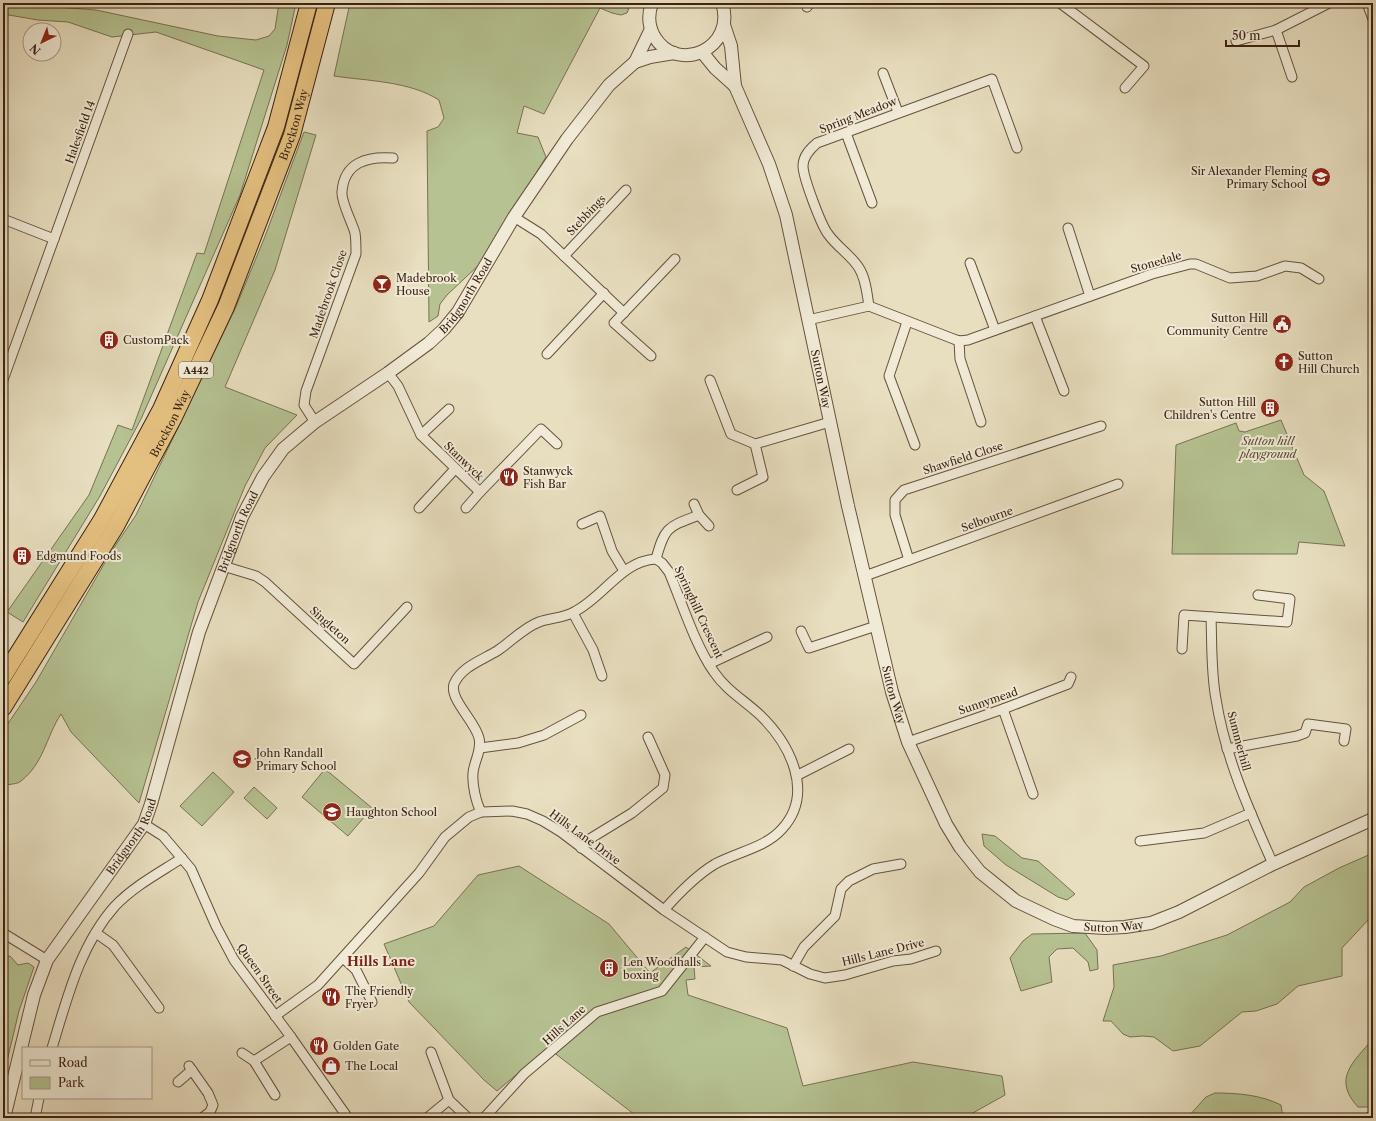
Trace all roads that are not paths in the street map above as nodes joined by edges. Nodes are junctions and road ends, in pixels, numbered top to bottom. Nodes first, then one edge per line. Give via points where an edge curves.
1 (309, 3) edge
2 (326, 3) edge
3 (1060, 3) edge
4 (1329, 3) edge
5 (1367, 3) edge
6 (650, 5) edge
7 (725, 6) edge
8 (1373, 19) edge
9 (724, 25) junction
10 (651, 29) junction
11 (1276, 30) junction
12 (128, 34) dead end
13 (1236, 41) dead end
14 (674, 52) junction
15 (702, 52) junction
16 (635, 62) junction
17 (884, 73) dead end
18 (1292, 77) dead end
19 (735, 86) junction
20 (1126, 88) dead end
21 (898, 112) junction
22 (846, 133) junction
23 (1017, 148) dead end
24 (393, 158) dead end
25 (626, 190) dead end
26 (872, 203) dead end
27 (514, 217) junction
28 (3, 219) edge
29 (1068, 228) dead end
30 (54, 239) junction
31 (564, 256) junction
32 (675, 259) dead end
33 (970, 263) dead end
34 (1319, 279) dead end
35 (604, 294) junction
36 (1090, 296) junction
37 (869, 306) junction
38 (624, 312) junction
39 (1035, 316) junction
40 (808, 320) junction
41 (906, 322) junction
42 (995, 330) junction
43 (959, 340) junction
44 (547, 354) dead end
45 (651, 356) dead end
46 (388, 373) junction
47 (3, 380) edge
48 (710, 380) dead end
49 (1064, 391) dead end
50 (449, 409) dead end
51 (315, 422) junction
52 (830, 422) junction
53 (981, 422) dead end
54 (1101, 426) dead end
55 (421, 435) junction
56 (557, 444) dead end
57 (755, 444) junction
58 (915, 445) dead end
59 (455, 469) junction
60 (1118, 484) dead end
61 (738, 490) dead end
62 (480, 492) junction
63 (694, 504) dead end
64 (419, 508) dead end
65 (466, 508) dead end
66 (699, 515) junction
67 (582, 524) dead end
68 (709, 526) dead end
69 (656, 559) junction
70 (909, 560) junction
71 (223, 566) junction
72 (624, 571) junction
73 (865, 576) junction
74 (1258, 595) dead end
75 (407, 607) dead end
76 (573, 613) junction
77 (1211, 617) junction
78 (876, 626) junction
79 (801, 632) dead end
80 (767, 637) dead end
81 (1182, 649) dead end
82 (709, 664) junction
83 (602, 676) dead end
84 (3, 677) edge
85 (1071, 677) dead end
86 (3, 708) edge
87 (1003, 709) junction
88 (581, 715) dead end
89 (648, 737) dead end
90 (1344, 741) dead end
91 (908, 742) junction
92 (480, 748) junction
93 (848, 749) dead end
94 (1226, 749) junction
95 (798, 775) junction
96 (1034, 794) dead end
97 (481, 812) junction
98 (1251, 813) junction
99 (1373, 819) edge
100 (144, 824) junction
101 (1140, 841) dead end
102 (581, 848) junction
103 (182, 858) junction
104 (901, 864) dead end
105 (1273, 864) junction
106 (664, 910) junction
107 (96, 933) junction
108 (3, 934) edge
109 (704, 937) junction
110 (936, 951) dead end
111 (343, 958) junction
112 (47, 960) junction
113 (793, 966) junction
114 (372, 1002) dead end
115 (159, 1008) dead end
116 (275, 1016) junction
117 (291, 1037) junction
118 (52, 1047) edge
119 (242, 1052) dead end
120 (431, 1052) dead end
121 (254, 1061) junction
122 (178, 1082) dead end
123 (275, 1095) dead end
124 (39, 1099) edge
125 (449, 1100) junction
126 (4, 1118) edge
127 (35, 1118) edge
128 (202, 1118) edge
129 (348, 1118) edge
130 (427, 1118) edge
131 (468, 1118) edge
132 (484, 1118) edge

1 - 84 highway, Brockton Way / A442 via 276,128 210,300 161,409 102,519
2 - 86 highway, Brockton Way / A442 via 292,135 226,306 174,417 116,526
3 - 20 street via 1144,66
4 - 11 street
5 - 8 street
6 - 10 street
7 - 9 street
9 - 15 street via 715,42
9 - 19 street, Sutton Way via 731,46
10 - 14 street via 658,42
10 - 16 street, Bridgnorth Road
11 - 13 street
11 - 18 street
12 - 30 street, Halesfield 14
14 - 15 street via 690,55
14 - 16 street via 650,56
15 - 19 street, Sutton Way
16 - 27 street, Bridgnorth Road via 609,85
17 - 21 street
19 - 40 street, Sutton Way via 769,164 786,214
21 - 22 street, Spring Meadow
21 - 23 street, Spring Meadow via 992,79
22 - 26 street
22 - 37 street, Spring Meadow via 813,146 803,166 827,233 859,268
24 - 51 street, Madebrook Close via 377,156 364,159 348,172 342,193 355,234 356,254 306,391 304,405
25 - 31 street, Stebbings
27 - 31 street via 541,234
27 - 46 street, Bridgnorth Road via 453,317 429,343
28 - 30 street
29 - 36 street
30 - 47 street, Halesfield 14
31 - 35 street
32 - 38 street
33 - 42 street
34 - 36 street, Stonedale via 1301,268 1285,266 1257,276 1230,278 1190,264 1163,270
35 - 38 street
35 - 44 street
36 - 39 street, Stonedale
37 - 40 street
37 - 41 street, Stonedale
38 - 45 street via 614,323
39 - 42 street, Stonedale
39 - 49 street
40 - 52 street, Sutton Way
41 - 43 street, Stonedale
41 - 58 street via 889,376
42 - 43 street, Stonedale via 968,340
43 - 53 street via 960,358
46 - 51 street, Bridgnorth Road
46 - 55 street, Stanwyck via 398,386
48 - 57 street via 731,434
50 - 55 street
51 - 71 street, Bridgnorth Road via 283,449 263,477 242,517
52 - 57 street
52 - 73 street, Sutton Way
54 - 70 street, Shawfield Close via 904,490 895,500 895,515
55 - 59 street, Stanwyck
56 - 62 street, Stanwyck via 541,429
57 - 61 street via 763,477
59 - 62 street, Stanwyck
59 - 64 street
60 - 70 street, Selbourne
62 - 65 street
63 - 66 street
66 - 68 street
66 - 69 street via 673,526 666,532
67 - 72 street via 600,516 612,551
69 - 72 street via 640,561
69 - 82 street, Springhill Crescent via 669,572
70 - 73 street, Selbourne
71 - 75 street, Singleton via 256,576 265,582 354,664
71 - 100 street, Bridgnorth Road via 199,632
72 - 76 street via 593,600
73 - 78 street, Sutton Way
74 - 77 street via 1290,600 1287,622
76 - 83 street via 593,650
76 - 92 street via 531,625 497,651 476,662 458,678 453,690 454,697 475,728
77 - 81 street via 1184,615
77 - 94 street, Summerhill via 1216,700
78 - 79 street via 809,648
78 - 91 street, Sutton Way via 892,692
80 - 82 street
82 - 95 street, Springhill Crescent via 723,683 768,723 786,748
85 - 87 street, Sunnymead via 1068,684
87 - 91 street, Sunnymead
87 - 96 street
88 - 92 street via 544,735 518,743
89 - 102 street via 665,775 664,788 628,816 588,840
90 - 94 street via 1346,729 1308,724 1305,733 1297,736
91 - 105 street, Sutton Way via 946,824 980,872 1016,901 1036,912 1073,926 1105,928 1151,923 1179,912
92 - 97 street via 473,774
93 - 95 street
94 - 98 street, Summerhill
95 - 106 street, Springhill Crescent via 795,809 791,819 781,830 763,843 714,865 685,888
97 - 102 street, Hills Lane Drive via 498,810 527,814 543,820
97 - 111 street, Hills Lane Drive via 469,817 445,838 420,873
98 - 101 street via 1204,833
98 - 105 street, Summerhill
99 - 105 street, Sutton Way
100 - 103 street, Queen Street via 163,836
100 - 112 street, Bridgnorth Road
102 - 106 street, Hills Lane Drive
103 - 107 street via 137,887 115,907
103 - 116 street, Queen Street via 191,869 234,960
104 - 113 street via 873,869 849,881 841,889 835,916 804,947
106 - 109 street, Hills Lane Drive
107 - 115 street via 113,945
107 - 118 street via 72,983
108 - 112 street
109 - 113 street, Hills Lane Drive via 719,948 732,953 746,957 782,960
109 - 132 street, Hills Lane via 662,991 597,1012 524,1074
110 - 113 street, Hills Lane Drive via 825,978
111 - 114 street via 356,970
111 - 116 street, Hills Lane Drive via 318,985
112 - 126 street, Bridgnorth Road via 34,995
116 - 117 street, Queen Street
117 - 121 street
117 - 129 street, Queen Street
119 - 121 street
120 - 125 street
121 - 123 street
122 - 128 street via 191,1068 213,1105 210,1112
124 - 127 street
125 - 130 street
125 - 131 street

